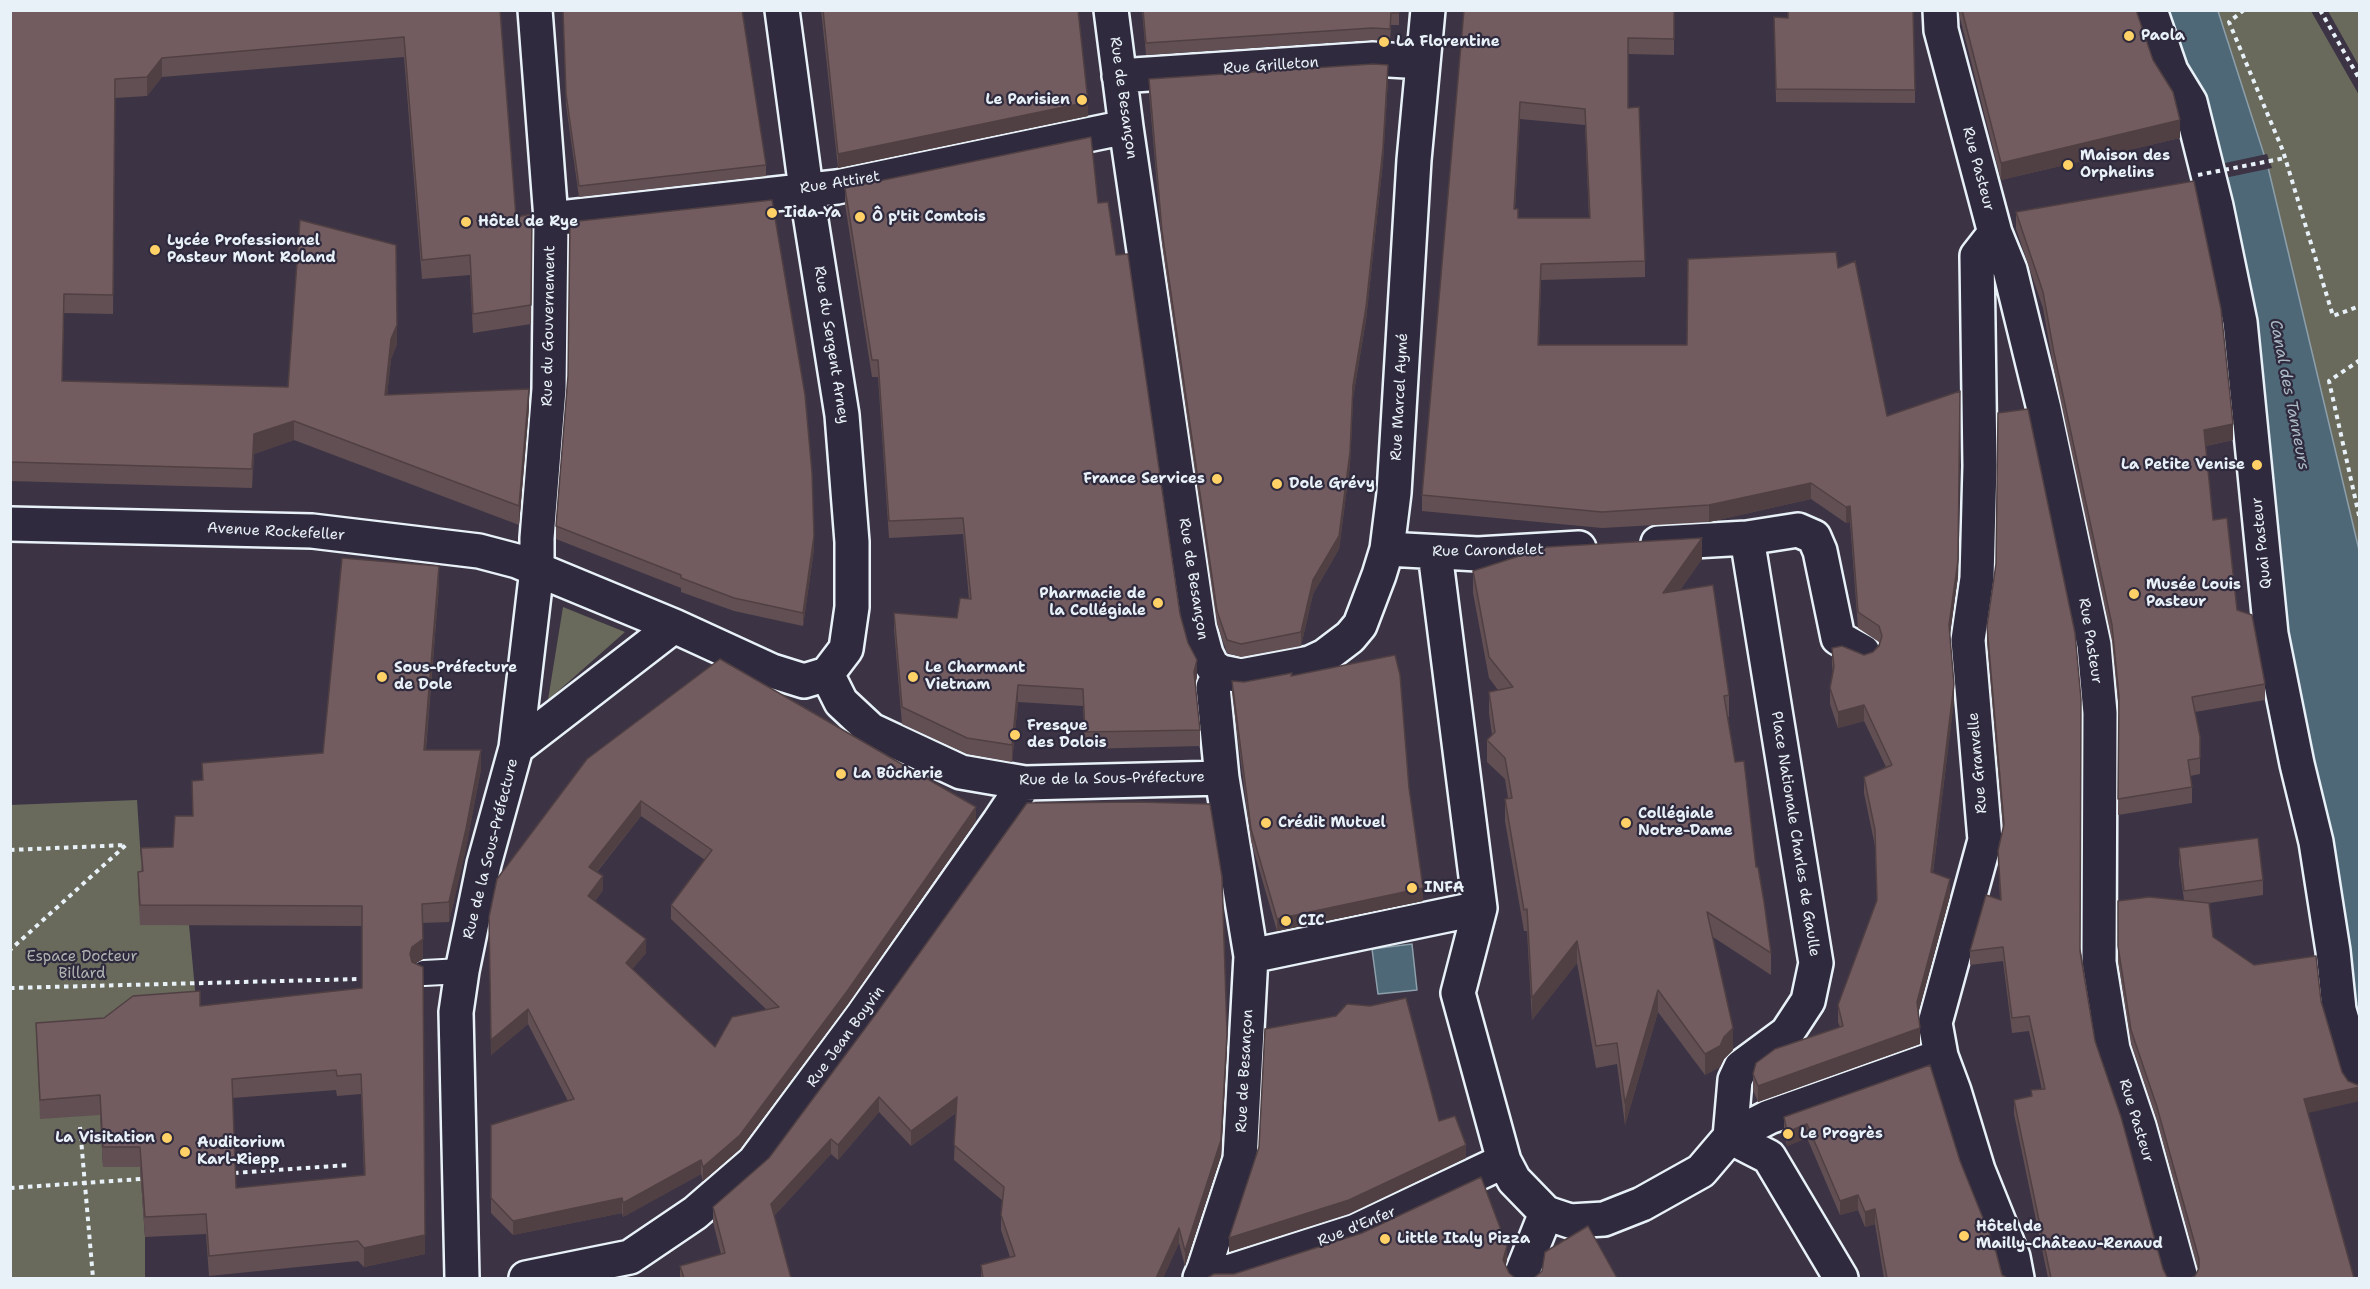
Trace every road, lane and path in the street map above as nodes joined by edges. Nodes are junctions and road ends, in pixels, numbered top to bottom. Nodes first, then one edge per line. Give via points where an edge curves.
1 (535, 10) edge
2 (782, 10) edge
3 (1111, 10) edge
4 (1428, 10) edge
5 (1940, 10) edge
6 (2150, 10) edge
7 (2244, 10) edge
8 (2320, 10) edge
9 (1423, 62) junction
10 (1119, 76) junction
11 (2360, 80) edge
12 (1126, 127) junction
13 (2285, 158) junction
14 (2198, 175) dead end
15 (806, 189) junction
16 (551, 219) junction
17 (1995, 233) junction
18 (2360, 306) edge
19 (2360, 360) edge
20 (2360, 520) edge
21 (10, 524) edge
22 (1747, 538) junction
23 (1387, 549) junction
24 (1435, 553) junction
25 (537, 569) junction
26 (674, 626) junction
27 (1863, 652) edge
28 (1221, 672) junction
29 (826, 674) junction
30 (516, 748) junction
31 (1222, 778) junction
32 (1025, 783) junction
33 (10, 850) edge
34 (1480, 908) junction
35 (10, 950) edge
36 (1251, 956) junction
37 (462, 971) junction
38 (424, 973) edge
39 (359, 979) edge
40 (10, 988) edge
41 (1941, 1056) junction
42 (2360, 1081) edge
43 (80, 1127) edge
44 (1730, 1137) junction
45 (1504, 1161) junction
46 (349, 1165) dead end
47 (234, 1173) edge
48 (141, 1179) edge
49 (83, 1183) junction
50 (10, 1188) edge
51 (1546, 1213) junction
52 (635, 1268) edge
53 (1202, 1274) edge
54 (93, 1278) edge
55 (462, 1278) edge
56 (526, 1278) edge
57 (1525, 1278) edge
58 (1841, 1278) edge
59 (2018, 1278) edge
60 (2181, 1278) edge

1 - 16 street, Rue du Gouvernement
2 - 15 street, Rue du Sergent Arney
3 - 10 street, Rue de Besançon
4 - 9 street, Rue Marcel Aymé
5 - 17 street, Rue Pasteur via 1941,30
6 - 42 street, Quai Pasteur via 2171,71 2190,102 2237,311 2271,634 2316,842 2339,1010
7 - 13 path via 2229,22
8 - 11 path
9 - 10 street, Rue Grilleton via 1373,59
9 - 23 street, Rue Marcel Aymé
10 - 12 street, Rue de Besançon
12 - 15 street, Rue Attiret via 837,187
12 - 28 street, Rue de Besançon via 1200,628 1206,654 1212,666
13 - 14 path, bridge
13 - 18 path via 2333,316
15 - 16 street, Rue Attiret
15 - 29 street, Rue du Sergent Arney via 842,416 852,542 852,607 846,649
16 - 25 street, Rue du Gouvernement via 549,389
17 - 41 street, Rue Granvelle via 1977,256 1980,466 1977,578 1968,640 1985,840 1935,1023
17 - 60 street, Rue Pasteur via 2013,281 2044,410 2094,645 2100,713 2099,962 2113,1049 2139,1126
19 - 20 path via 2329,381
21 - 25 street, Avenue Rockefeller via 312,531 479,552
22 - 24 street, Rue Carondelet via 1478,554
22 - 27 street, Rue Carondelet via 1798,530 1814,537 1838,638
22 - 44 street, Place Nationale Charles de Gaulle via 1816,963 1808,1001 1787,1033 1741,1067 1735,1080
23 - 24 street, Rue Carondelet
23 - 28 street, Rue Marcel Aymé via 1370,602 1350,638 1310,663 1241,676
24 - 34 street
25 - 26 street, Avenue Rockefeller
25 - 30 street, Rue du Gouvernement
26 - 29 street via 794,678 804,681
26 - 30 street, Rue de la Sous-Préfecture
28 - 31 street, Rue de Besançon via 1213,687
29 - 32 street, Rue de la Sous-Préfecture via 841,702 871,730 961,772
30 - 37 street, Rue de la Sous-Préfecture via 484,864
31 - 32 street, Rue de la Sous-Préfecture
31 - 36 street, Rue de Besançon
32 - 52 street, Rue Jean Boyvin via 870,1005 754,1162
33 - 35 path via 126,845
34 - 36 street
34 - 45 street via 1458,993
36 - 53 street, Rue de Besançon via 1240,1159
37 - 38 lane
37 - 55 street, Rue de la Sous-Préfecture via 456,1012
39 - 40 path
41 - 44 street via 1769,1117
41 - 59 street, Rue Granvelle
43 - 49 path
44 - 51 street via 1701,1171 1642,1204 1604,1219 1570,1221
44 - 58 street via 1769,1157
45 - 51 street via 1514,1180
45 - 53 street, Rue d'Enfer via 1356,1231 1228,1272
46 - 47 path
48 - 49 path
49 - 50 path
49 - 54 path
51 - 57 street via 1522,1272
52 - 56 street

